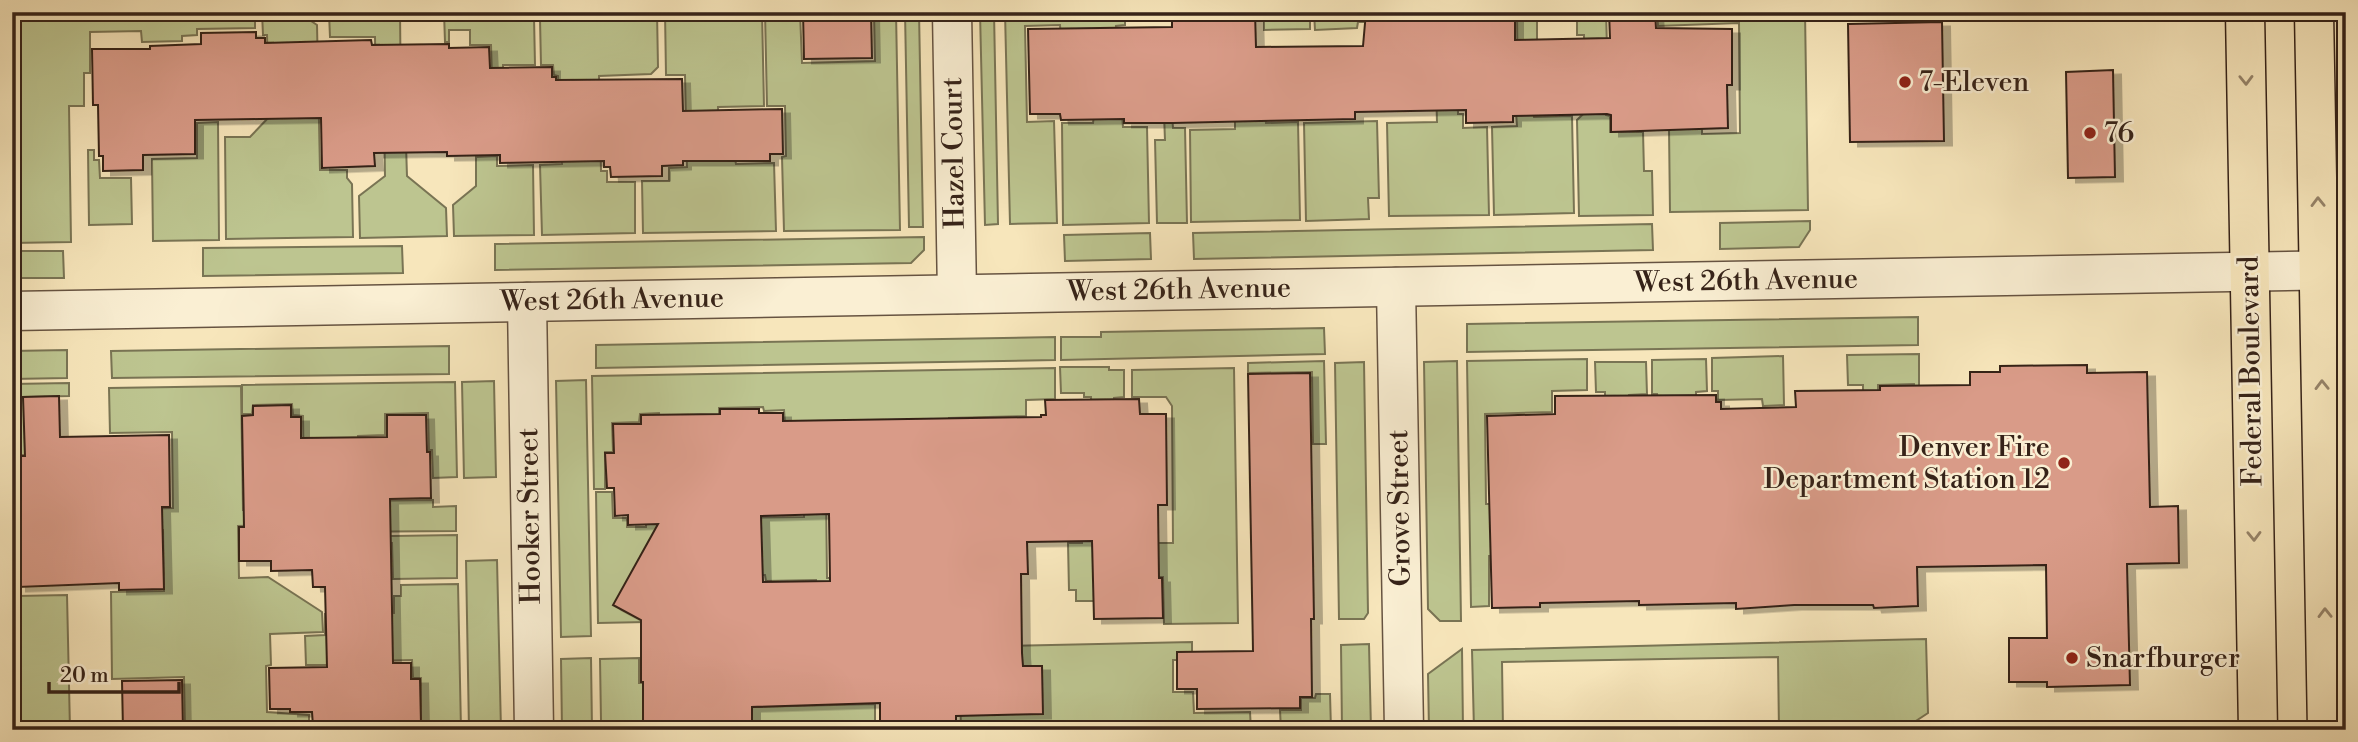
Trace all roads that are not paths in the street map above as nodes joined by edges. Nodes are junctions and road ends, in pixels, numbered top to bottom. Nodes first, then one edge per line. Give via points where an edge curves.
1 (952, 12) edge
2 (2245, 12) edge
3 (2314, 12) edge
4 (2333, 270) edge
5 (2250, 272) junction
6 (1396, 287) junction
7 (957, 294) junction
8 (527, 302) junction
9 (12, 311) edge
10 (534, 730) edge
11 (1404, 730) edge
12 (2258, 730) edge
13 (2327, 730) edge

1 - 7 street, Hazel Court
2 -> 5 main road, Federal Boulevard
4 -> 3 main road
4 - 5 street, West 26th Avenue
13 -> 4 main road
5 - 6 street, West 26th Avenue
5 -> 12 main road, Federal Boulevard
6 - 7 street, West 26th Avenue
6 - 11 street, Grove Street
7 - 8 street, West 26th Avenue
8 - 9 street, West 26th Avenue
8 - 10 street, Hooker Street

